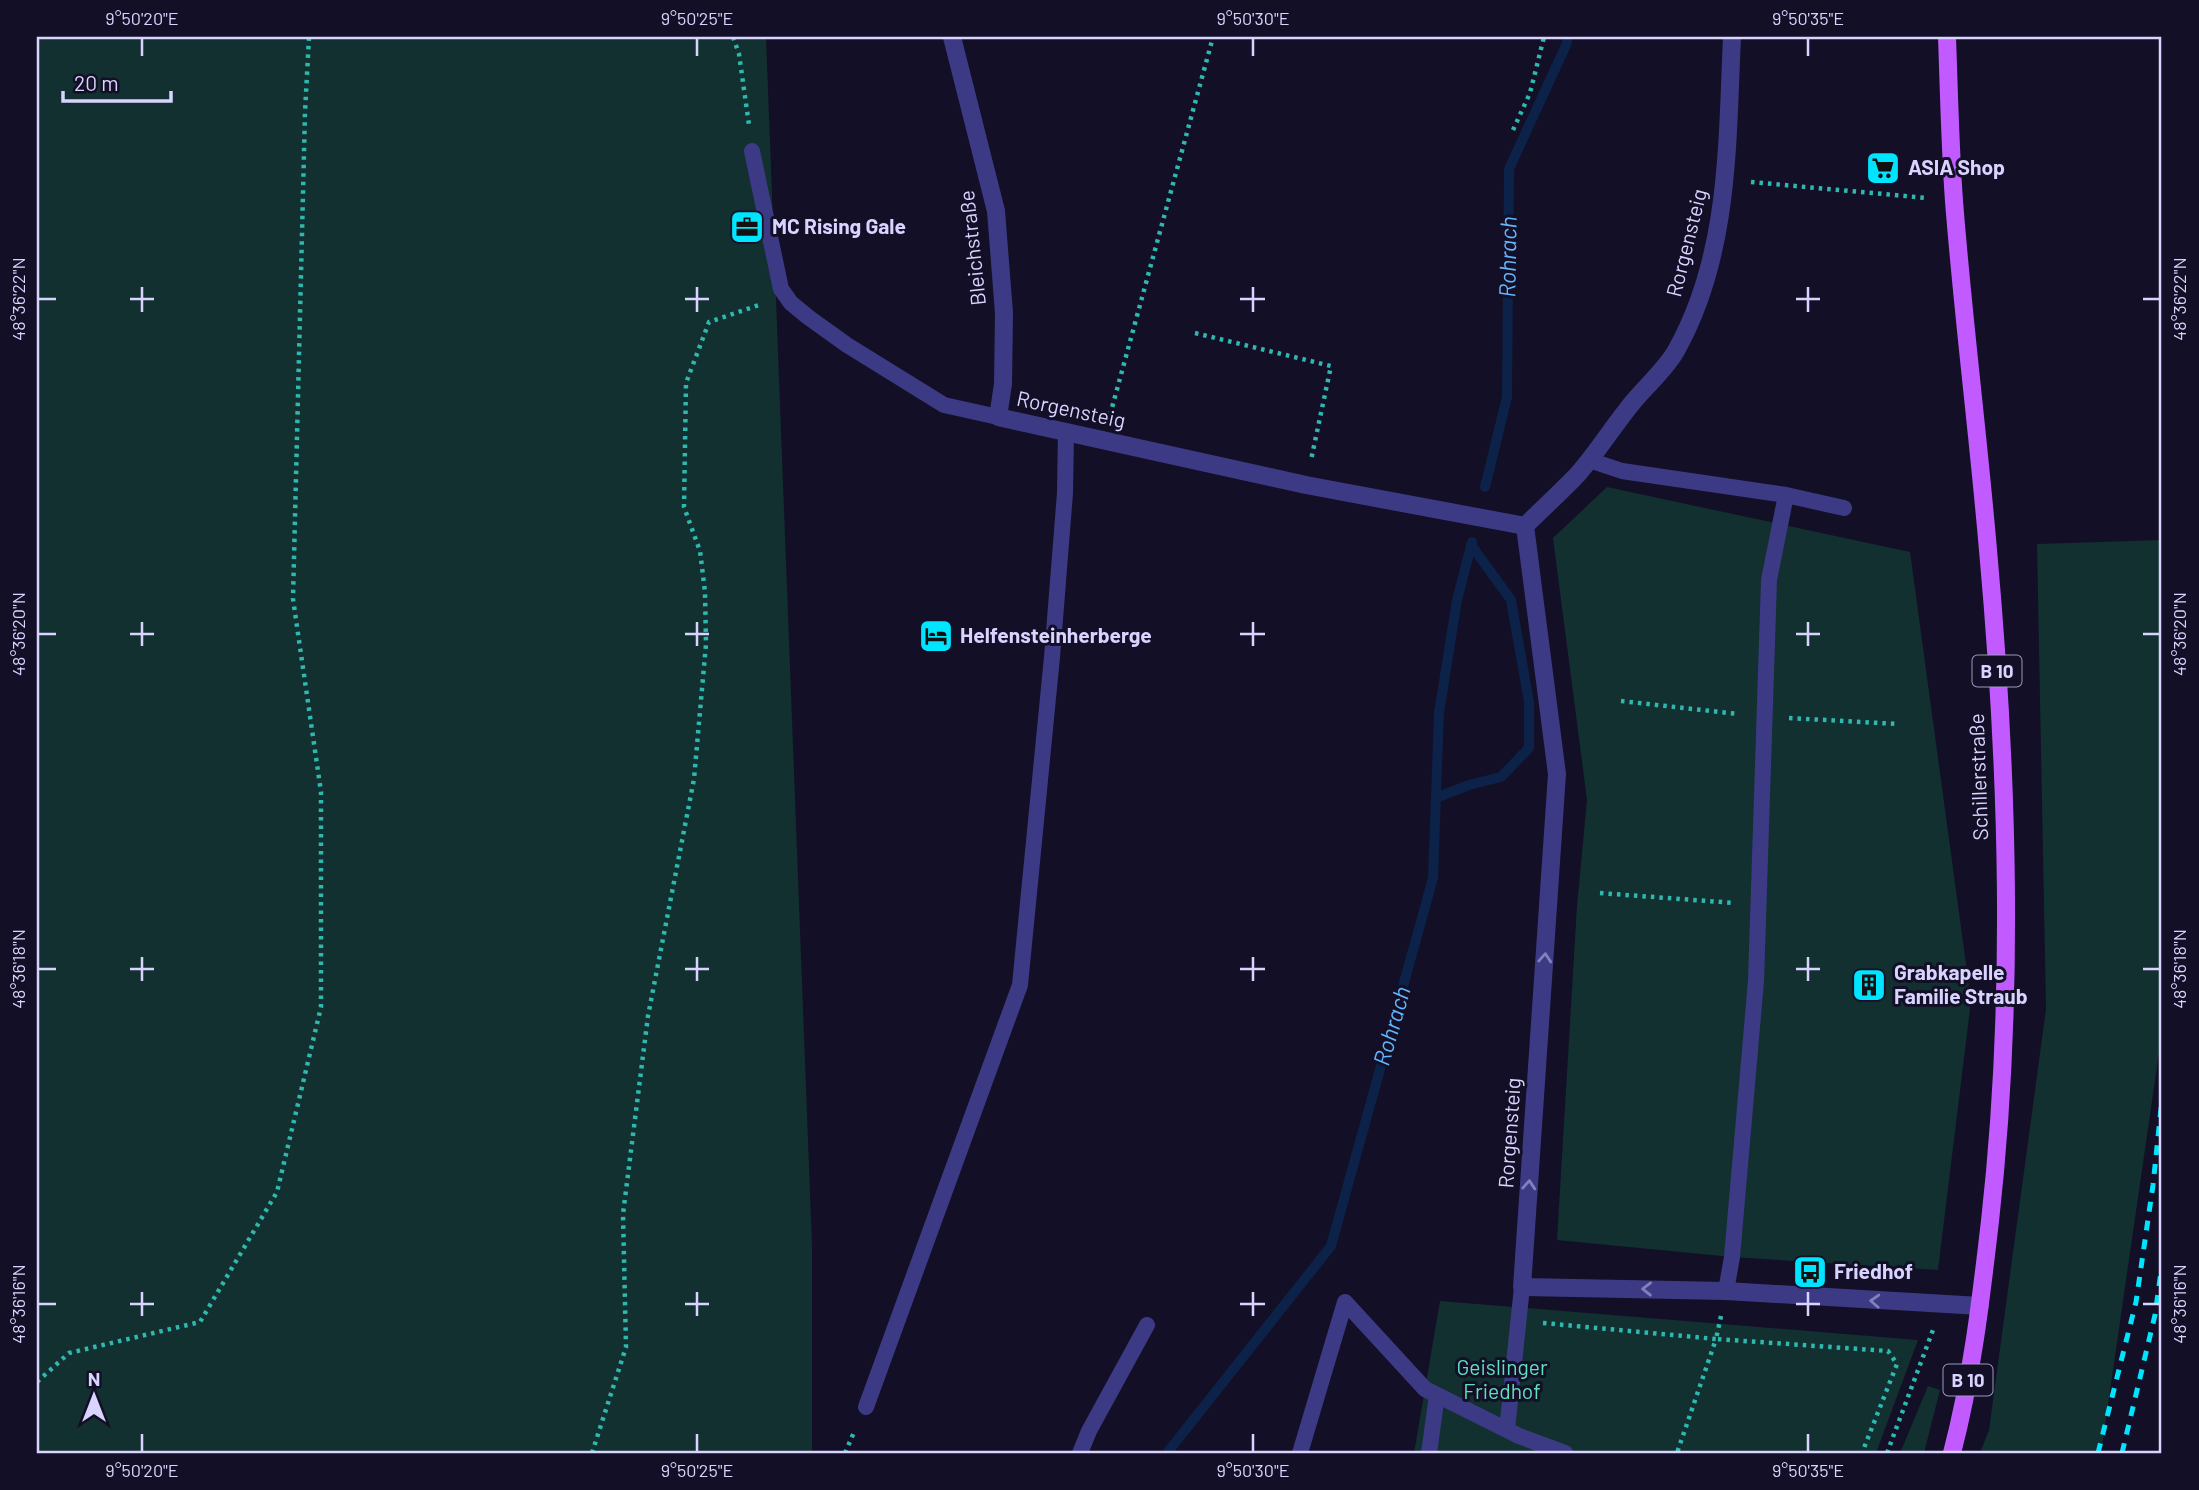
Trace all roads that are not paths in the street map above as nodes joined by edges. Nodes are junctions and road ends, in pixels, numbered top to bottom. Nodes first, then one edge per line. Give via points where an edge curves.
1 (952, 37) edge
2 (1732, 37) edge
3 (1947, 37) edge
4 (752, 151) road end
5 (998, 417) junction
6 (1066, 432) junction
7 (1588, 460) junction
8 (1786, 495) junction
9 (1844, 508) dead end
10 (1525, 526) junction
11 (1522, 1287) junction
12 (1726, 1291) junction
13 (1980, 1306) junction
14 (1147, 1325) dead end
15 (1437, 1395) junction
16 (866, 1407) dead end
17 (1507, 1430) junction
18 (1080, 1453) edge
19 (1300, 1453) edge
20 (1429, 1453) edge
21 (1565, 1453) edge
22 (1952, 1453) edge

1 - 5 street, Bleichstraße via 996,211 1004,313
2 - 7 street, Rorgensteig via 1725,179 1717,236 1703,287 1676,351
3 - 13 main road, Schillerstraße / B 10 via 1954,201 2001,733 2006,874 1998,1141
4 - 5 lane, Rorgensteig via 781,289 791,303 944,405
5 - 6 street, Rorgensteig
6 - 10 street, Rorgensteig via 1306,485
6 - 16 lane via 1054,644 1020,985
7 - 8 lane via 1622,471
7 - 10 street, Rorgensteig
8 - 9 lane
8 - 12 lane via 1769,580 1756,981
11 -> 10 street, Rorgensteig via 1557,774
12 -> 11 street
11 - 17 lane
13 -> 12 street
13 - 22 main road, B 10
14 - 18 lane
15 - 17 lane
15 - 19 lane via 1425,1389 1345,1302
15 - 20 lane
17 - 21 lane

